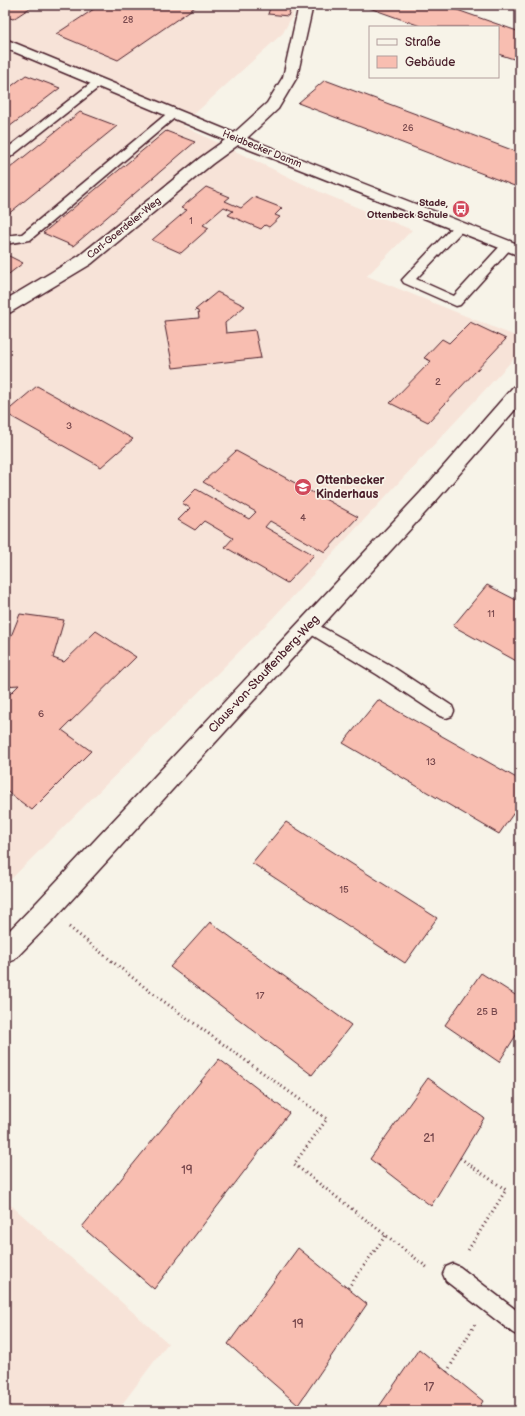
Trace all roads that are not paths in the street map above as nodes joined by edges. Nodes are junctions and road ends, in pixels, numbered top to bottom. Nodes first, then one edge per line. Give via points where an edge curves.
1 (306, 5) edge
2 (5, 43) edge
3 (99, 82) junction
4 (174, 113) junction
5 (236, 138) junction
6 (5, 156) edge
7 (459, 227) junction
8 (5, 240) edge
9 (514, 248) edge
10 (5, 308) edge
11 (520, 392) edge
12 (309, 626) junction
13 (446, 711) dead end
14 (5, 952) edge
15 (453, 1274) road end
16 (520, 1326) edge

1 - 5 street, Carl-Goerdeler-Weg via 290,77 273,106
2 - 3 street, Heidbecker Damm
3 - 4 street, Heidbecker Damm
3 - 6 lane
4 - 5 street, Heidbecker Damm
4 - 8 lane via 26,237
5 - 7 street, Heidbecker Damm
5 - 10 street, Carl-Goerdeler-Weg via 85,260
7 - 9 street, Heidbecker Damm
7 - 9 lane via 408,280 456,302
11 - 12 street, Claus-von-Stauffenberg-Weg
12 - 13 lane via 384,670
12 - 14 street, Claus-von-Stauffenberg-Weg
15 - 16 lane

